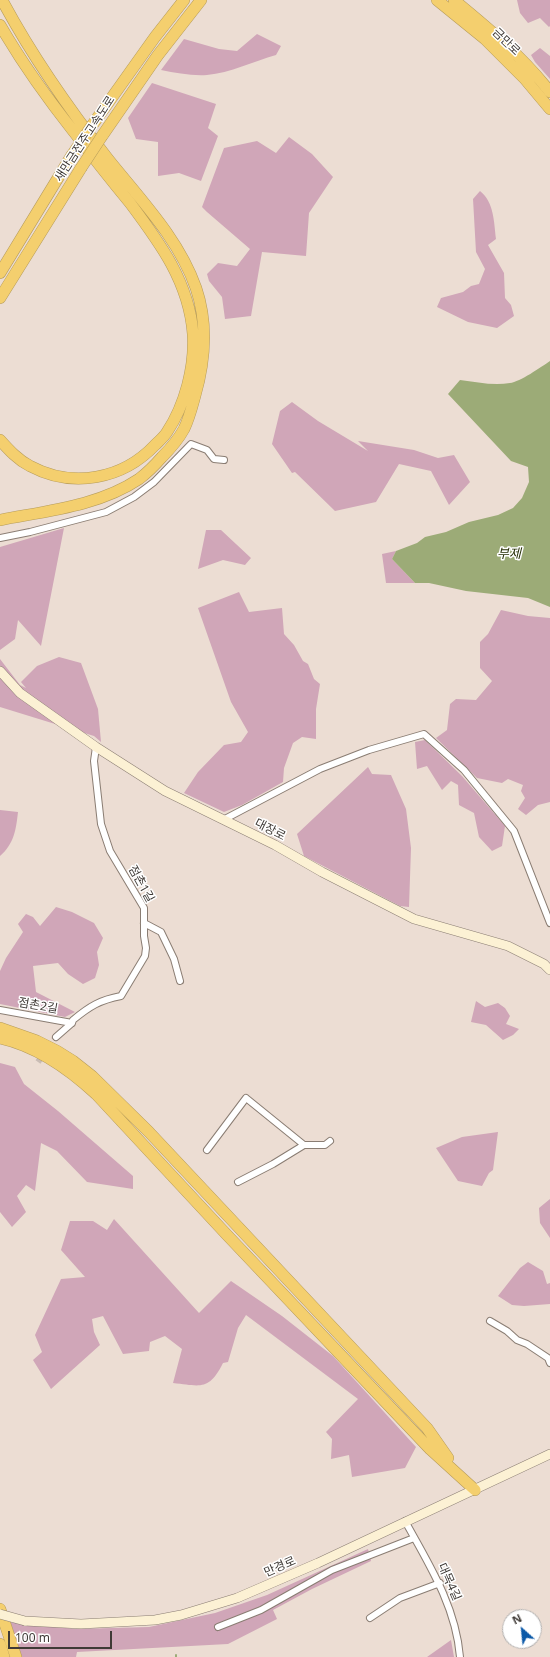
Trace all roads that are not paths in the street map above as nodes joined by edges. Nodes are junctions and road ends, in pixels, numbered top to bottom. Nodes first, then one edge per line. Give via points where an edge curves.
1 (2, 0) edge
2 (184, 0) edge
3 (201, 0) edge
4 (438, 0) edge
5 (454, 0) edge
6 (0, 25) edge
7 (550, 92) edge
8 (550, 109) edge
9 (0, 273) edge
10 (0, 298) edge
11 (0, 440) edge
12 (224, 460) dead end
13 (0, 520) edge
14 (0, 538) edge
15 (0, 671) edge
16 (96, 747) junction
17 (223, 820) junction
18 (144, 923) junction
19 (550, 923) edge
20 (550, 970) edge
21 (180, 981) dead end
22 (0, 1010) edge
23 (72, 1023) junction
24 (0, 1028) edge
25 (0, 1031) edge
26 (19, 1035) junction
27 (56, 1037) tunnel mouth
28 (0, 1038) edge
29 (0, 1044) edge
30 (48, 1058) junction
31 (330, 1141) dead end
32 (304, 1145) junction
33 (207, 1150) dead end
34 (238, 1182) dead end
35 (490, 1321) dead end
36 (550, 1363) edge
37 (550, 1454) edge
38 (460, 1475) junction
39 (475, 1490) junction
40 (405, 1522) junction
41 (414, 1538) junction
42 (440, 1583) junction
43 (0, 1609) edge
44 (0, 1614) edge
45 (370, 1618) dead end
46 (218, 1627) dead end
47 (0, 1644) edge
48 (4, 1657) edge
49 (16, 1657) edge
50 (460, 1657) edge

1 - 13 highway via 62,96 176,246 196,287 202,310 204,350 199,383 184,429 173,446 140,478 94,500
2 - 9 highway, 새만금전주고속도로, bridge via 72,155
3 - 10 highway, 새만금전주고속도로, bridge via 102,136
4 - 8 highway, 금만로 via 486,39
5 - 7 highway, 금만로 via 494,33
6 - 11 highway via 51,102 167,255 184,291 191,315 193,335 192,359 179,410 166,433 131,466 105,476 86,479 65,478 47,474 30,466 13,454
12 - 14 street via 214,458 207,450 191,444 154,482 134,498 106,512
15 - 16 street, 대장로 via 20,693
16 - 17 street, 대장로 via 165,791
16 - 18 street, 점촌1길 via 94,761 101,824 110,851 144,908
17 - 19 street via 320,769 369,750 424,734 464,770 514,831
17 - 20 street, 대장로 via 414,919 508,946 544,964
18 - 21 street via 162,932
18 - 23 street, 점촌1길 via 145,956 121,996 105,999 89,1007
22 - 23 street, 점촌2길
23 - 27 street, 점촌1길
24 - 26 highway
25 - 26 highway
26 - 38 highway via 37,1041 73,1061 92,1076 427,1428
28 - 30 highway via 27,1046
29 - 30 highway via 28,1050
30 - 38 highway via 80,1080 115,1114 430,1449
31 - 32 street via 325,1145
32 - 33 street via 246,1098
32 - 34 street
35 - 36 street via 548,1358
37 - 39 street, 만경로
38 - 39 highway
39 - 40 street, 만경로
40 - 41 street, 대목4길
40 - 44 street, 만경로, bridge via 272,1584 181,1616 81,1624 25,1621
41 - 42 street, 대목4길
41 - 46 street via 332,1570 262,1610
42 - 45 street via 400,1598
42 - 50 street, 대목4길 via 451,1614
43 - 49 highway
47 - 48 highway

